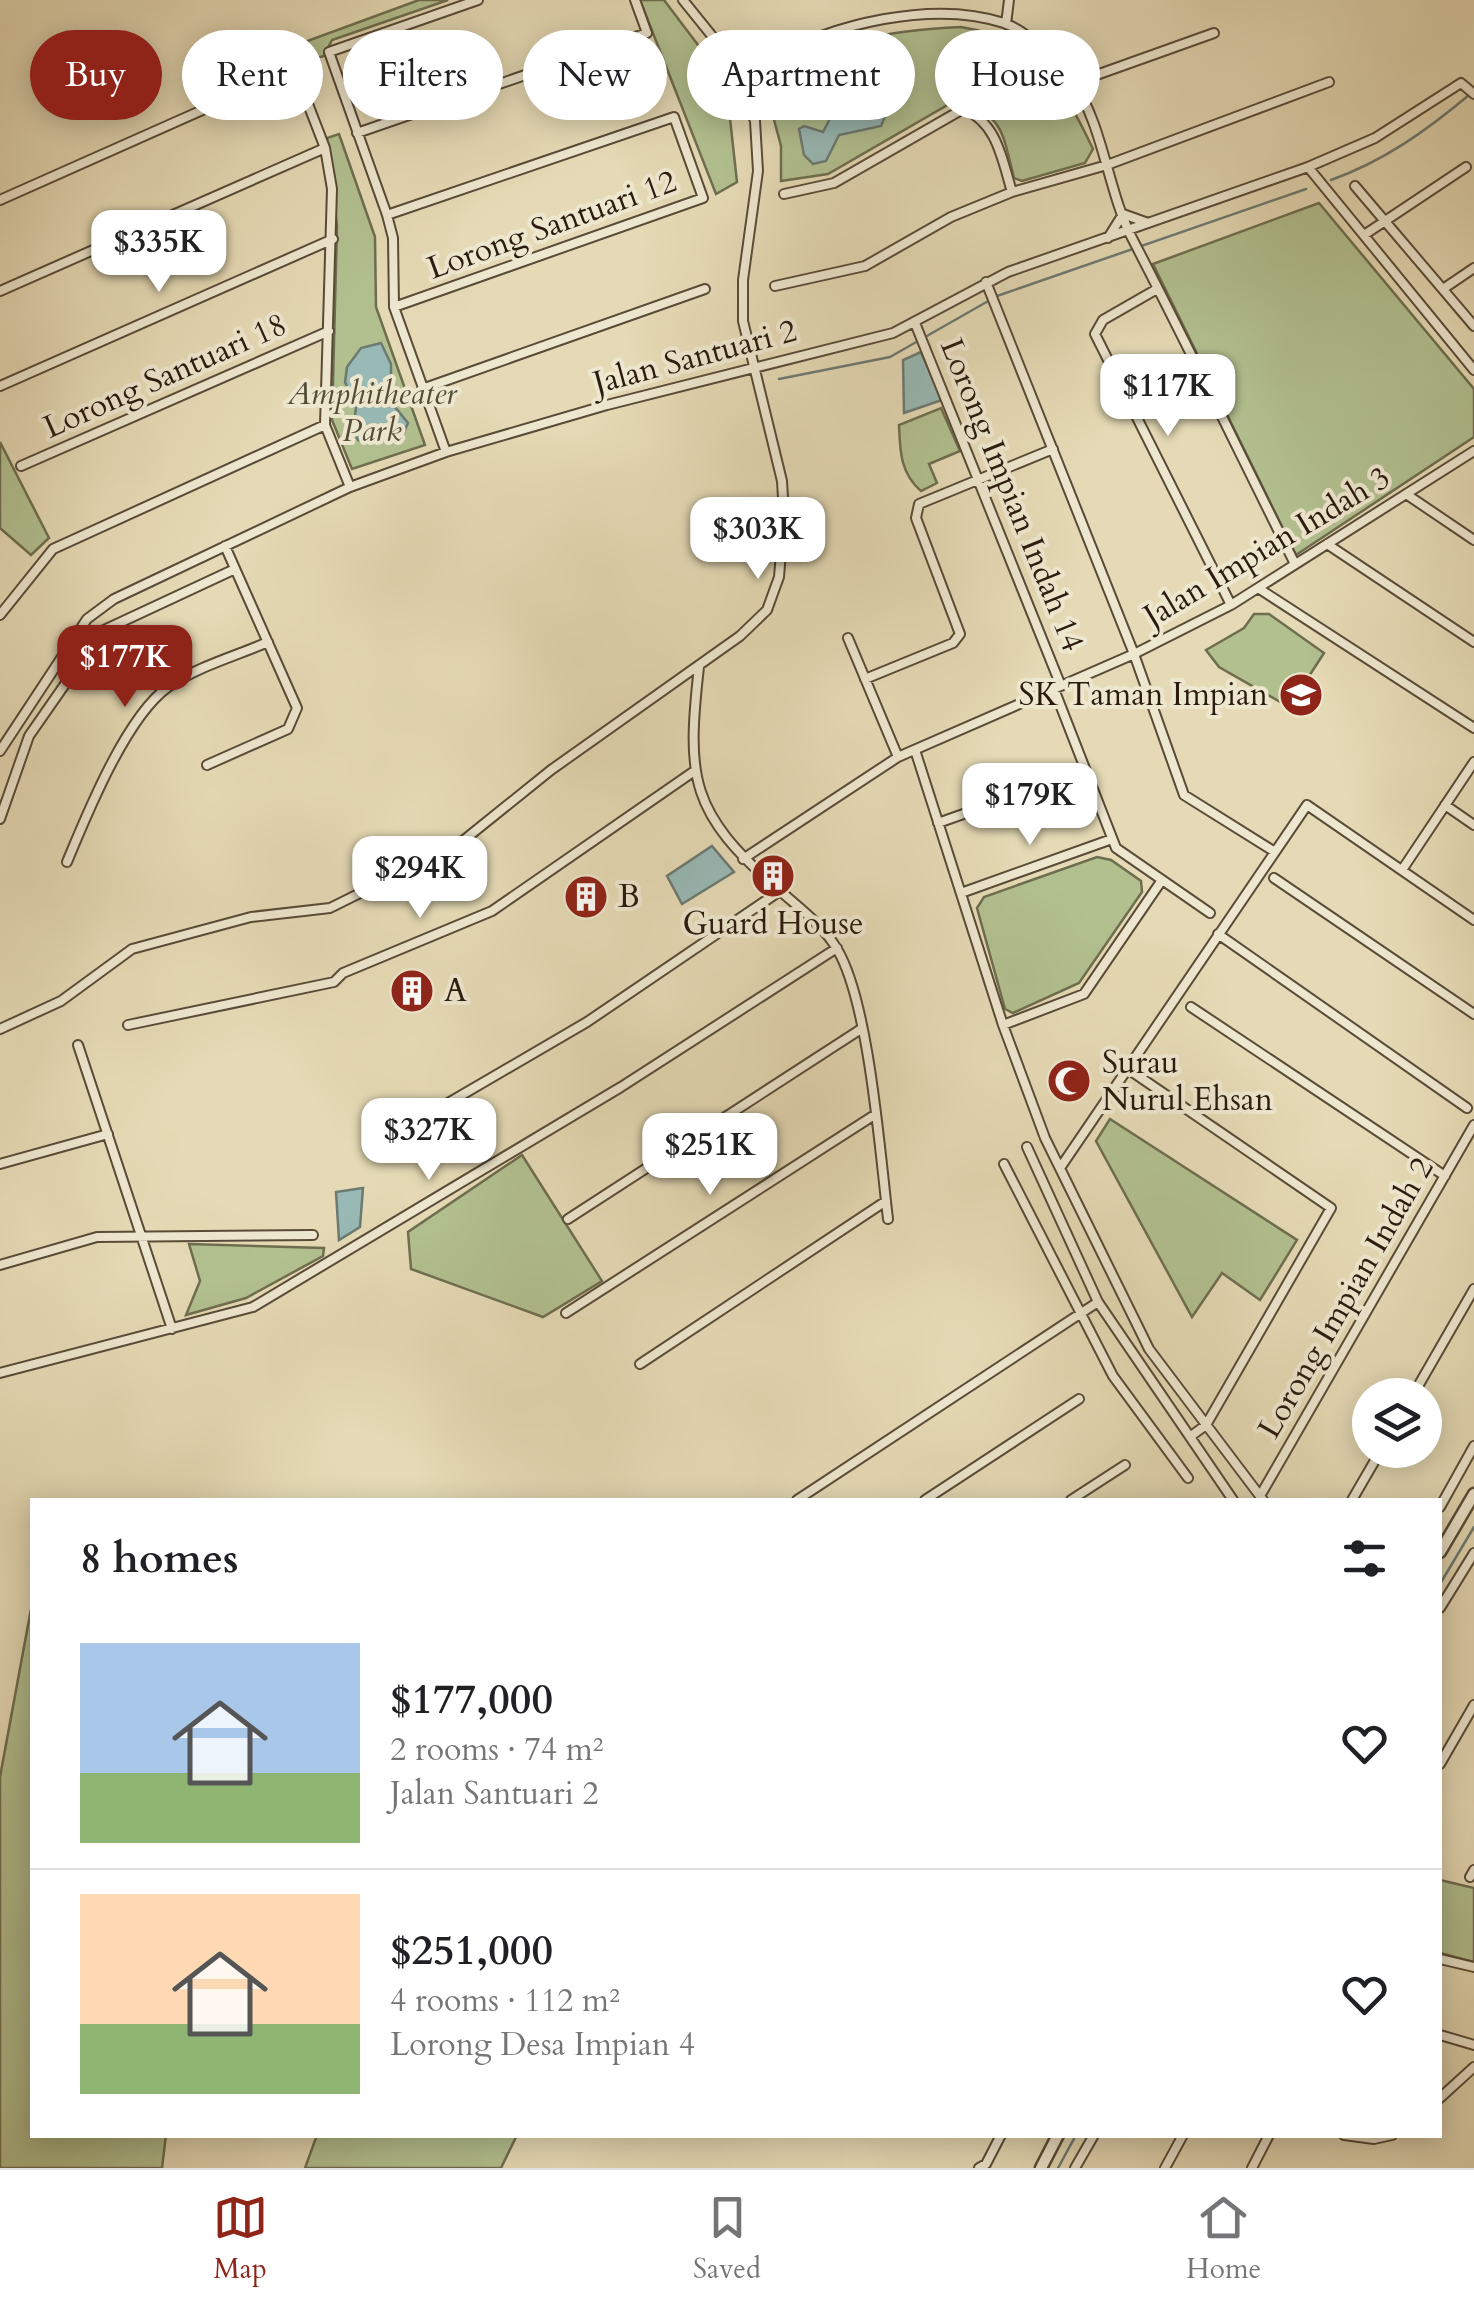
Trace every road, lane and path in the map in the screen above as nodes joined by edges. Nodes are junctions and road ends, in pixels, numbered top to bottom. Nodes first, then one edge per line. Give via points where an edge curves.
1 (478, 0) edge
2 (635, 0) edge
3 (684, 0) edge
4 (1009, 0) edge
5 (1006, 24) junction
6 (850, 30) edge
7 (1013, 30) edge
8 (1214, 33) dead end
9 (1100, 74) edge
10 (1329, 82) dead end
11 (1467, 89) edge
12 (1089, 120) edge
13 (357, 133) junction
14 (325, 148) junction
15 (1107, 165) junction
16 (1466, 166) dead end
17 (1308, 167) junction
18 (1355, 186) dead end
19 (1012, 192) junction
20 (784, 194) dead end
21 (0, 200) edge
22 (1123, 214) junction
23 (387, 216) junction
24 (1385, 221) junction
25 (1153, 224) junction
26 (1129, 232) junction
27 (1364, 235) junction
28 (333, 239) junction
29 (1106, 240) junction
30 (1474, 268) edge
31 (987, 285) junction
32 (775, 286) dead end
33 (705, 289) dead end
34 (1157, 289) junction
35 (1442, 289) junction
36 (0, 291) edge
37 (394, 307) junction
38 (916, 326) junction
39 (1474, 326) edge
40 (329, 331) junction
41 (755, 365) junction
42 (1474, 370) edge
43 (0, 386) edge
44 (422, 390) junction
45 (325, 425) junction
46 (1053, 449) junction
47 (1474, 451) edge
48 (446, 452) junction
49 (21, 466) dead end
50 (981, 478) junction
51 (350, 487) junction
52 (1406, 494) junction
53 (1474, 540) edge
54 (1327, 544) junction
55 (225, 546) junction
56 (1295, 564) junction
57 (236, 569) junction
58 (1258, 588) junction
59 (1230, 605) junction
60 (0, 615) edge
61 (848, 638) dead end
62 (268, 642) junction
63 (1474, 642) edge
64 (1134, 654) junction
65 (699, 667) junction
66 (865, 679) junction
67 (1058, 687) junction
68 (1474, 728) edge
69 (915, 750) junction
70 (0, 751) edge
71 (898, 757) junction
72 (1474, 762) edge
73 (207, 765) dead end
74 (1085, 771) junction
75 (694, 772) junction
76 (1445, 805) junction
77 (0, 819) edge
78 (938, 823) junction
79 (1474, 825) edge
80 (1112, 839) junction
81 (1275, 852) junction
82 (743, 858) junction
83 (68, 862) dead end
84 (1402, 870) junction
85 (1274, 878) dead end
86 (1162, 880) junction
87 (780, 892) junction
88 (961, 893) junction
89 (1210, 914) dead end
90 (1474, 920) edge
91 (1218, 934) junction
92 (837, 948) junction
93 (1191, 1007) dead end
94 (1474, 1014) edge
95 (128, 1026) dead end
96 (1003, 1026) junction
97 (0, 1029) edge
98 (861, 1029) junction
99 (78, 1045) dead end
100 (1128, 1069) junction
101 (1467, 1108) dead end
102 (876, 1114) junction
103 (1474, 1125) edge
104 (108, 1134) junction
105 (395, 1134) dead end
106 (1028, 1147) dead end
107 (0, 1164) edge
108 (1004, 1164) dead end
109 (1060, 1168) junction
110 (1445, 1176) junction
111 (886, 1201) junction
112 (568, 1219) dead end
113 (888, 1219) dead end
114 (144, 1236) junction
115 (313, 1236) dead end
116 (0, 1265) edge
117 (1474, 1289) edge
118 (1098, 1302) junction
119 (566, 1313) dead end
120 (1079, 1314) junction
121 (172, 1329) junction
122 (640, 1364) dead end
123 (0, 1374) edge
124 (1422, 1378) edge
125 (1080, 1400) dead end
126 (1206, 1425) junction
127 (1191, 1436) junction
128 (1474, 1446) edge
129 (1125, 1465) dead end
130 (1371, 1468) edge
131 (1188, 1478) dead end
132 (1474, 1494) edge
133 (800, 1498) edge
134 (928, 1498) edge
135 (1073, 1498) edge
136 (1232, 1498) edge
137 (1262, 1498) edge
138 (1353, 1498) edge
139 (1442, 1503) edge
140 (1470, 1516) edge
141 (1442, 1550) edge
142 (1474, 1553) edge
143 (1442, 1605) edge
144 (1474, 1705) edge
145 (1442, 1761) edge
146 (1442, 1959) edge
147 (1474, 1967) edge
148 (1442, 2036) edge
149 (1474, 2045) edge
150 (1474, 2067) edge
151 (1442, 2096) edge
152 (999, 2138) edge
153 (1056, 2138) edge
154 (1092, 2138) edge
155 (1181, 2138) edge
156 (1267, 2138) edge
157 (979, 2168) edge
158 (1041, 2168) edge
159 (1075, 2168) edge
160 (1165, 2168) edge
161 (1252, 2168) edge

1 - 13 street via 329,52
2 - 13 street via 647,32
3 - 41 street via 730,57 754,121 758,171 744,321
4 - 5 street
5 - 6 street via 964,15 905,17
5 - 7 street
8 - 9 street
10 - 15 street
11 - 17 street, Jalan Santuari 2
12 - 15 street
13 - 23 street
14 - 21 street via 301,79 288,72
14 - 28 street
14 - 36 street
15 - 19 street
15 - 22 street
16 - 24 street
17 - 25 street, Jalan Santuari 2
17 - 27 street
18 - 24 street
19 - 20 street via 997,141 980,116 962,109 834,183
19 - 32 street via 951,217 866,266
22 - 25 street
22 - 26 street
22 - 29 street
23 - 37 street
23 - 37 street, Lorong Santuari 12 via 674,117 703,198
24 - 27 street
24 - 35 street
25 - 26 street, Jalan Santuari 2
26 - 29 street, Jalan Santuari 2
26 - 34 street
27 - 42 street
28 - 40 street
28 - 43 street
29 - 31 street, Jalan Santuari 2
30 - 35 street
31 - 38 street, Jalan Santuari 2
31 - 46 street
33 - 44 street
34 - 56 street
34 - 59 street via 1103,320 1094,334
35 - 39 street
37 - 44 street
38 - 41 street, Jalan Santuari 2
38 - 50 street, Lorong Impian Indah 14
40 - 45 street
40 - 49 street, Lorong Santuari 18
41 - 48 street, Jalan Santuari 2
41 - 65 street via 782,481 780,577 767,610
44 - 48 street
45 - 51 street
45 - 60 street via 53,550
46 - 50 street
46 - 64 street
47 - 52 street, Jalan Impian Indah 3
48 - 51 street, Jalan Santuari 2
50 - 66 street via 919,504 916,518 960,634 953,643
50 - 67 street, Lorong Impian Indah 14
51 - 55 street, Jalan Santuari 2
52 - 53 street
52 - 54 street, Jalan Impian Indah 3
54 - 56 street, Jalan Impian Indah 3
54 - 63 street
55 - 57 street
55 - 70 street, Jalan Santuari 2 via 86,619
56 - 58 street, Jalan Impian Indah 3
57 - 62 street
57 - 77 street via 102,631 29,736
58 - 59 street, Jalan Impian Indah 3
58 - 68 street
59 - 64 street, Jalan Impian Indah 3
61 - 66 street
62 - 73 street via 295,716 288,728
62 - 83 street via 170,685 151,704 102,779
64 - 67 street, Jalan Impian Indah 3
64 - 81 street via 1184,794
65 - 75 street
65 - 97 street via 459,844 330,908 251,917 132,949 62,1001
66 - 71 street
67 - 69 street, Jalan Impian Indah 3
67 - 74 street, Lorong Impian Indah 14
69 - 71 street, Jalan Impian Indah 3
69 - 78 street
71 - 82 street, Jalan Impian Indah 3
72 - 76 street
74 - 78 street
74 - 80 street, Lorong Impian Indah 14
75 - 82 street via 712,823
75 - 95 street via 492,911 334,982
76 - 79 street
76 - 84 street
78 - 88 street
80 - 86 street
80 - 88 street
81 - 84 street via 1307,805
81 - 91 street
82 - 87 street
84 - 90 street
85 - 94 street
86 - 89 street
86 - 96 street via 1084,994
87 - 92 street
87 - 105 street via 586,1022
88 - 96 street
91 - 100 street
91 - 101 street
92 - 98 street
92 - 121 street via 622,1088 253,1307
93 - 110 street
96 - 109 street
98 - 102 street
98 - 112 street
99 - 104 street
100 - 109 street
100 - 126 street via 1331,1208
102 - 111 street
102 - 119 street
103 - 110 street, Lorong Impian Indah 2
104 - 107 street
104 - 114 street
106 - 118 street
108 - 120 street
109 - 126 street via 1148,1350
110 - 137 street, Lorong Impian Indah 2
111 - 113 street
111 - 122 street
114 - 115 street
114 - 116 street via 97,1237
114 - 121 street
117 - 124 street
118 - 120 street
118 - 127 street
120 - 131 street via 1113,1376
120 - 133 street
121 - 123 street
125 - 134 street
126 - 127 street
126 - 137 street
127 - 136 street
128 - 139 street
129 - 135 street
130 - 138 street
132 - 140 street
140 - 141 street
142 - 143 street
144 - 145 street
146 - 147 street
148 - 149 street
150 - 151 street
152 - 157 street
153 - 158 street
154 - 159 street
155 - 160 street
156 - 161 street

